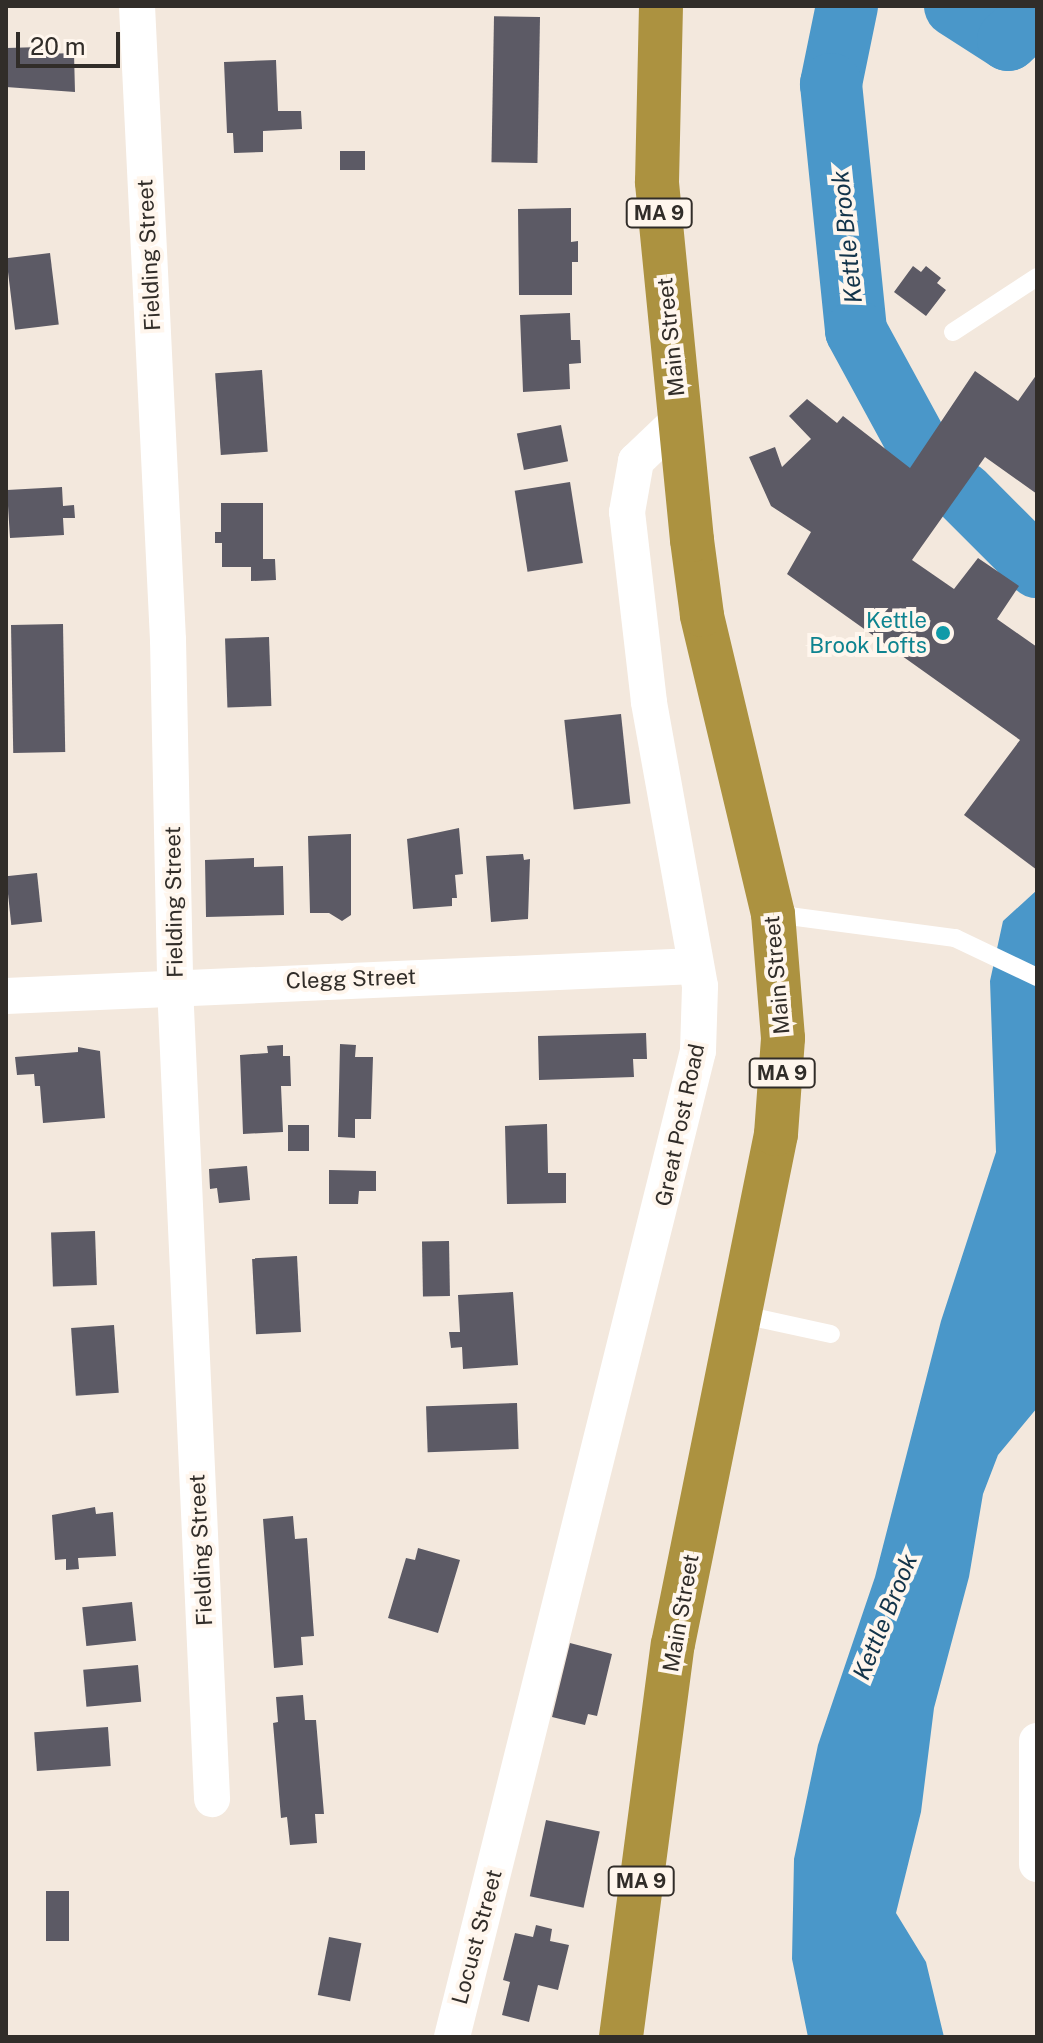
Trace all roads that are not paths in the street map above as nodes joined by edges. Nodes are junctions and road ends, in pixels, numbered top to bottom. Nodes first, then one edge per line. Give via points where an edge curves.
1 (137, 6) edge
2 (661, 6) edge
3 (1037, 277) edge
4 (953, 332) dead end
5 (679, 420) junction
6 (773, 914) junction
7 (695, 966) junction
8 (1037, 977) edge
9 (175, 986) junction
10 (6, 996) edge
11 (739, 1314) junction
12 (831, 1334) dead end
13 (1037, 1741) edge
14 (212, 1799) dead end
15 (503, 1836) joint
16 (1037, 1864) edge
17 (452, 2037) edge
18 (621, 2037) edge

1 - 9 street, Fielding Street via 168,640
2 - 5 highway, Main Street / MA 9 via 657,182
3 - 4 lane
5 - 6 highway, Main Street / MA 9 via 702,615
5 - 7 street, Great Post Road via 636,461 627,512 649,702 674,820
6 - 8 lane via 955,938
6 - 11 highway, Main Street / MA 9 via 782,997 782,1070 776,1134
7 - 9 street, Clegg Street
7 - 15 street, Great Post Road via 701,1004 695,1072
9 - 10 street, Clegg Street
9 - 14 street, Fielding Street
11 - 12 lane
11 - 18 highway, Main Street / MA 9 via 673,1644
13 - 16 street
15 - 17 street, Locust Street

